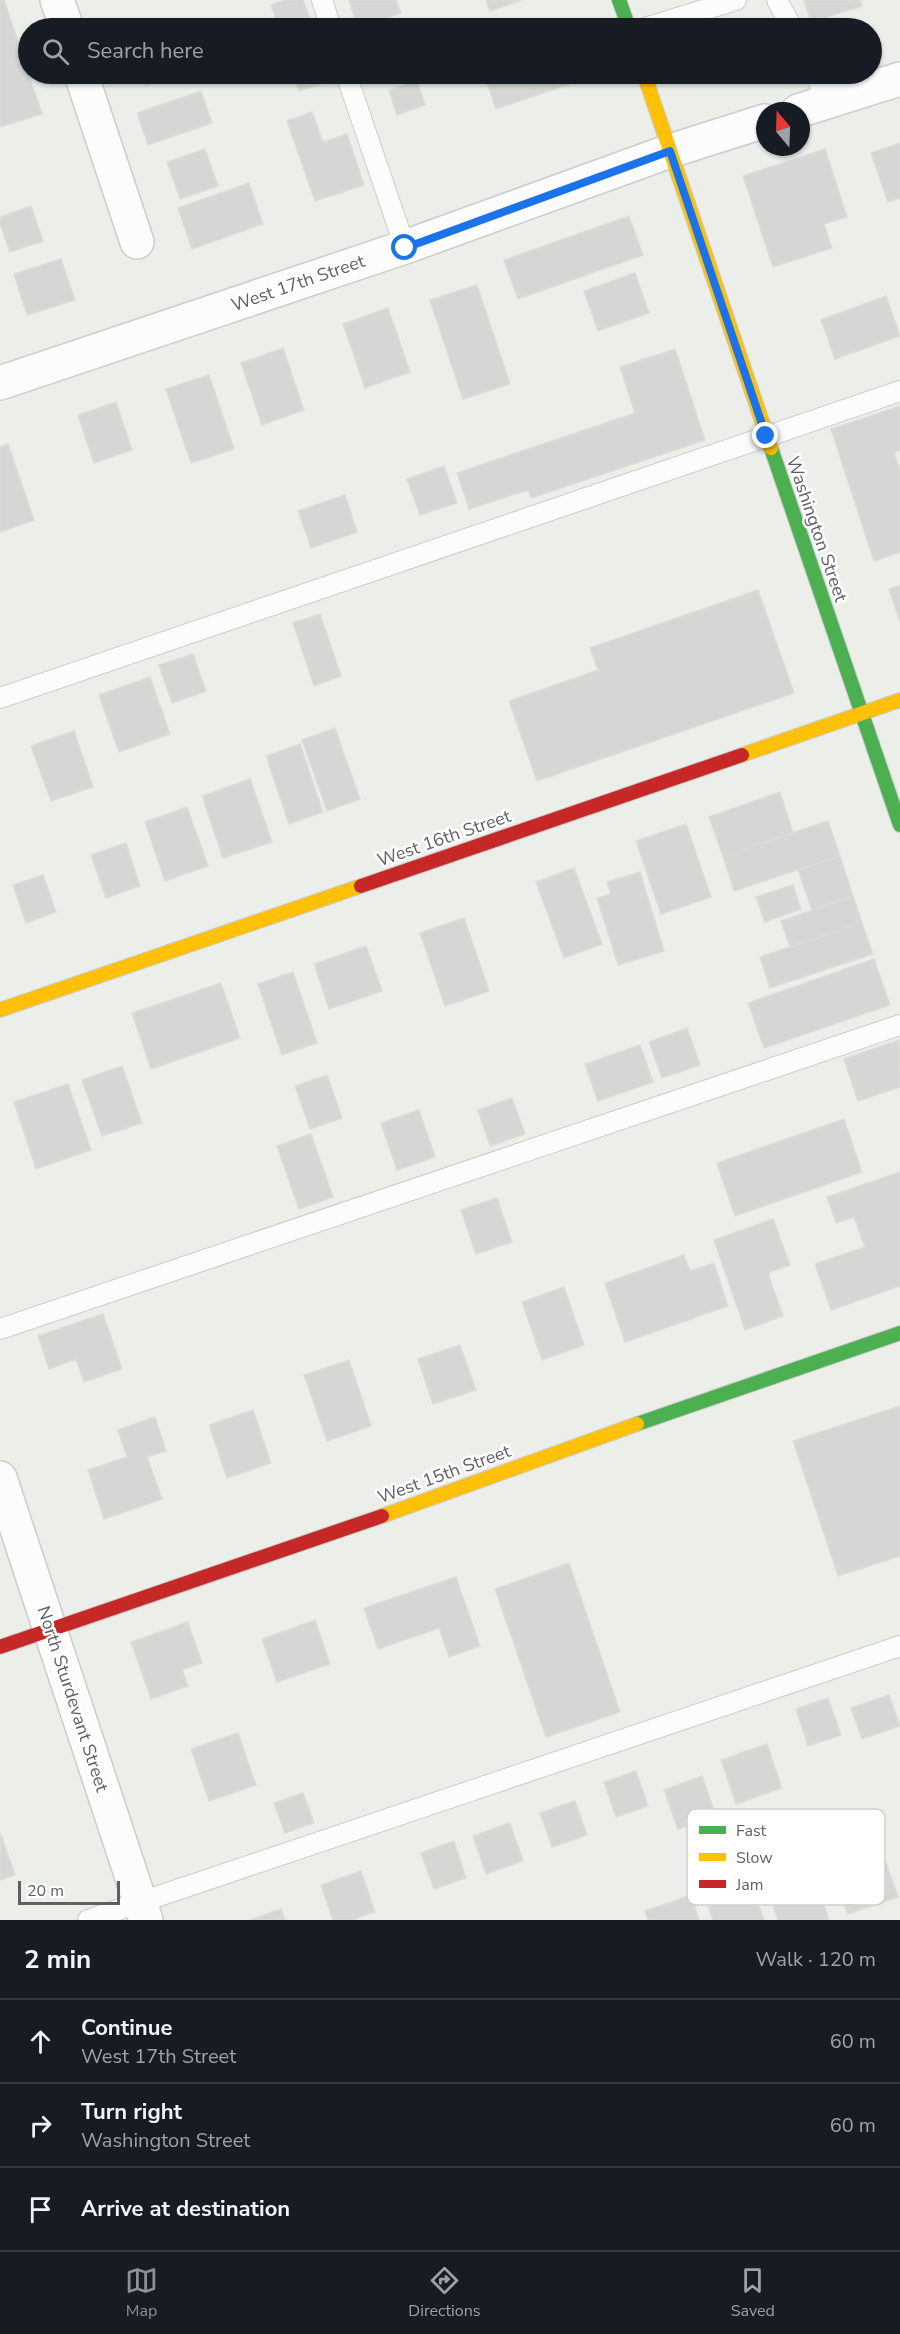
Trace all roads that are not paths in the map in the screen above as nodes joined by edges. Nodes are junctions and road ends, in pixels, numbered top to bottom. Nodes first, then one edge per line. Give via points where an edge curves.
1 (57, 0) edge
2 (322, 0) edge
3 (619, 0) edge
4 (736, 0) edge
5 (777, 0) edge
6 (63, 18) edge
7 (328, 18) edge
8 (625, 18) edge
9 (678, 18) edge
10 (787, 18) edge
11 (900, 80) edge
12 (882, 83) edge
13 (84, 84) edge
14 (349, 84) edge
15 (647, 84) edge
16 (877, 84) edge
17 (814, 95) edge
18 (756, 124) edge
19 (670, 151) junction
20 (137, 242) dead end
21 (405, 248) junction
22 (0, 383) edge
23 (900, 391) edge
24 (766, 436) junction
25 (0, 698) edge
26 (900, 700) edge
27 (860, 713) junction
28 (900, 825) edge
29 (0, 1010) edge
30 (900, 1024) edge
31 (0, 1329) edge
32 (900, 1333) edge
33 (0, 1478) edge
34 (50, 1630) junction
35 (900, 1646) edge
36 (0, 1647) edge
37 (143, 1911) edge
38 (88, 1920) edge

1 - 6 street
2 - 7 lane
3 - 8 street
4 - 9 lane
5 - 10 lane
11 - 12 street
13 - 20 street
14 - 21 lane
15 - 19 street, Washington Street
16 - 17 street
18 - 19 street, West 17th Street
19 - 21 street, West 17th Street
19 - 24 street, Washington Street
21 - 22 street, West 17th Street
23 - 24 lane
24 - 25 lane
24 - 27 street, Washington Street
26 - 27 street, West 16th Street
27 - 28 street, Washington Street
27 - 29 street, West 16th Street
30 - 31 lane
32 - 34 street, West 15th Street
33 - 34 street, North Sturdevant Street
34 - 36 street, West 15th Street
34 - 37 street, North Sturdevant Street
35 - 37 lane
37 - 38 lane

